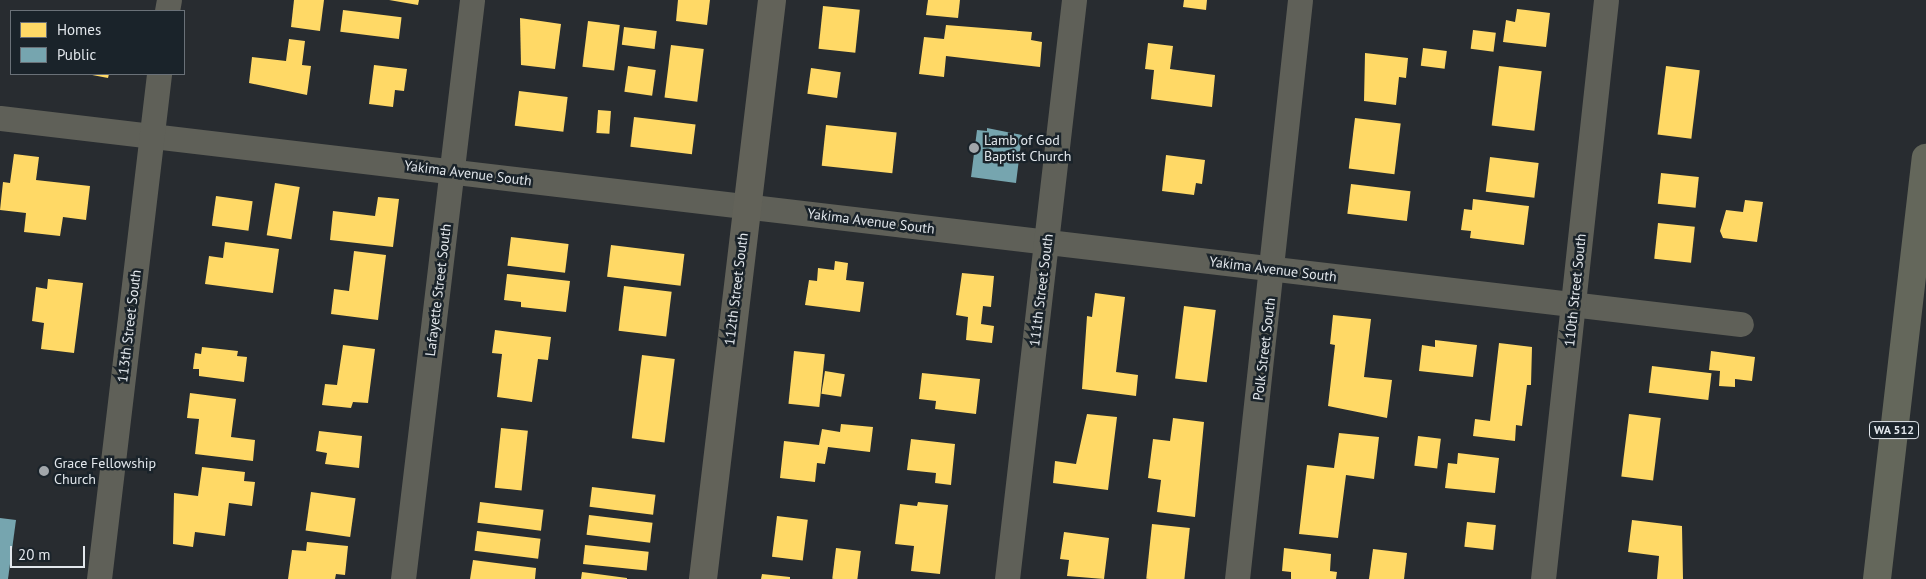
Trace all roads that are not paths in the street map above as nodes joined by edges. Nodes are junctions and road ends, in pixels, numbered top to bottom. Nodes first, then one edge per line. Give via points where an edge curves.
1 (472, 0) edge
2 (772, 0) edge
3 (1074, 0) edge
4 (1300, 0) edge
5 (1606, 0) edge
6 (159, 75) edge
7 (0, 118) edge
8 (151, 136) junction
9 (1926, 158) edge
10 (452, 171) junction
11 (746, 206) junction
12 (1047, 242) junction
13 (1273, 270) junction
14 (1911, 281) junction
15 (1573, 304) junction
16 (1741, 324) dead end
17 (99, 579) edge
18 (403, 579) edge
19 (702, 579) edge
20 (1007, 579) edge
21 (1238, 579) edge
22 (1543, 579) edge
23 (1866, 579) edge
24 (1877, 579) edge

1 - 10 street, Lafayette Street South
2 - 11 main road, 112th Street South
3 - 12 street, 111th Street South
4 - 13 street, Polk Street South
5 - 15 street, 110th Street South
6 - 8 street, 113th Street South
7 - 8 street, Yakima Avenue South
8 - 10 street, Yakima Avenue South
8 - 17 street, 113th Street South
9 - 14 highway, WA 512
10 - 11 street, Yakima Avenue South
10 - 18 street, Lafayette Street South
11 - 12 street, Yakima Avenue South
11 - 19 main road, 112th Street South
12 - 13 street, Yakima Avenue South
12 - 20 street, 111th Street South
13 - 15 street, Yakima Avenue South
13 - 21 street, Polk Street South
14 - 23 highway
14 - 24 highway, WA 512
15 - 16 street, Yakima Avenue South
15 - 22 street, 110th Street South

